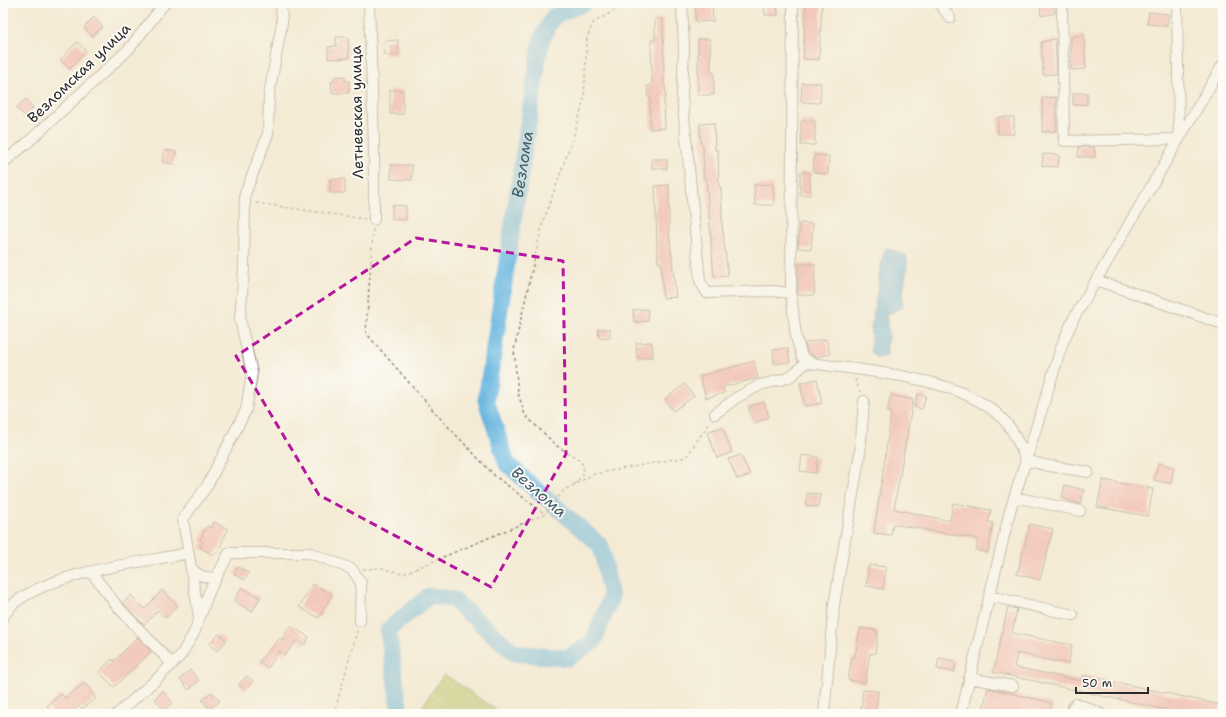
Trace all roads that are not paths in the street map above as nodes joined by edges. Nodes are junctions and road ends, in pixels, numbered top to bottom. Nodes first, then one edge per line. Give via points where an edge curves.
1 (165, 3) edge
2 (281, 3) edge
3 (369, 3) edge
4 (682, 3) edge
5 (793, 3) edge
6 (939, 3) edge
7 (1062, 3) edge
8 (1177, 3) edge
9 (950, 18) dead end
10 (1223, 64) edge
11 (3, 163) edge
12 (374, 220) road end
13 (1096, 280) junction
14 (791, 293) junction
15 (1223, 324) edge
16 (807, 361) junction
17 (864, 401) road end
18 (715, 414) road end
19 (1026, 460) junction
20 (1088, 472) dead end
21 (1014, 497) junction
22 (1080, 511) dead end
23 (189, 553) junction
24 (191, 568) junction
25 (91, 572) junction
26 (217, 577) junction
27 (989, 596) junction
28 (1073, 615) dead end
29 (199, 617) junction
30 (3, 618) edge
31 (360, 621) road end
32 (172, 664) junction
33 (970, 678) junction
34 (1013, 686) dead end
35 (117, 714) edge
36 (824, 714) edge
37 (961, 714) edge
38 (1075, 714) edge
39 (1101, 714) edge

1 - 11 street, Везломская улица via 129,49
2 - 23 street via 282,23 268,95 268,134 245,194 240,319 252,373 246,410 207,486 183,519
3 - 12 street, Летневская улица
4 - 14 street via 682,96 700,281 707,293
5 - 14 street
6 - 9 street
7 - 8 street via 1064,141 1178,139
10 - 13 street
13 - 15 street
13 - 19 street via 1063,342
14 - 16 street via 799,352
16 - 18 street via 788,378 760,385 736,398
16 - 19 street via 921,380 976,399 988,406 1008,425
17 - 36 street via 860,453 834,605
19 - 20 street
19 - 21 street
21 - 22 street
21 - 27 street
23 - 24 street
23 - 25 street
24 - 26 street via 197,575
24 - 29 street
25 - 30 street via 50,583 16,602
25 - 32 street via 118,608
26 - 29 street
26 - 31 street via 229,554 310,552 352,569 361,583
27 - 28 street
27 - 33 street
29 - 32 street via 189,642
32 - 35 street
33 - 34 street
33 - 37 street
38 - 39 street via 1073,707 1076,704

